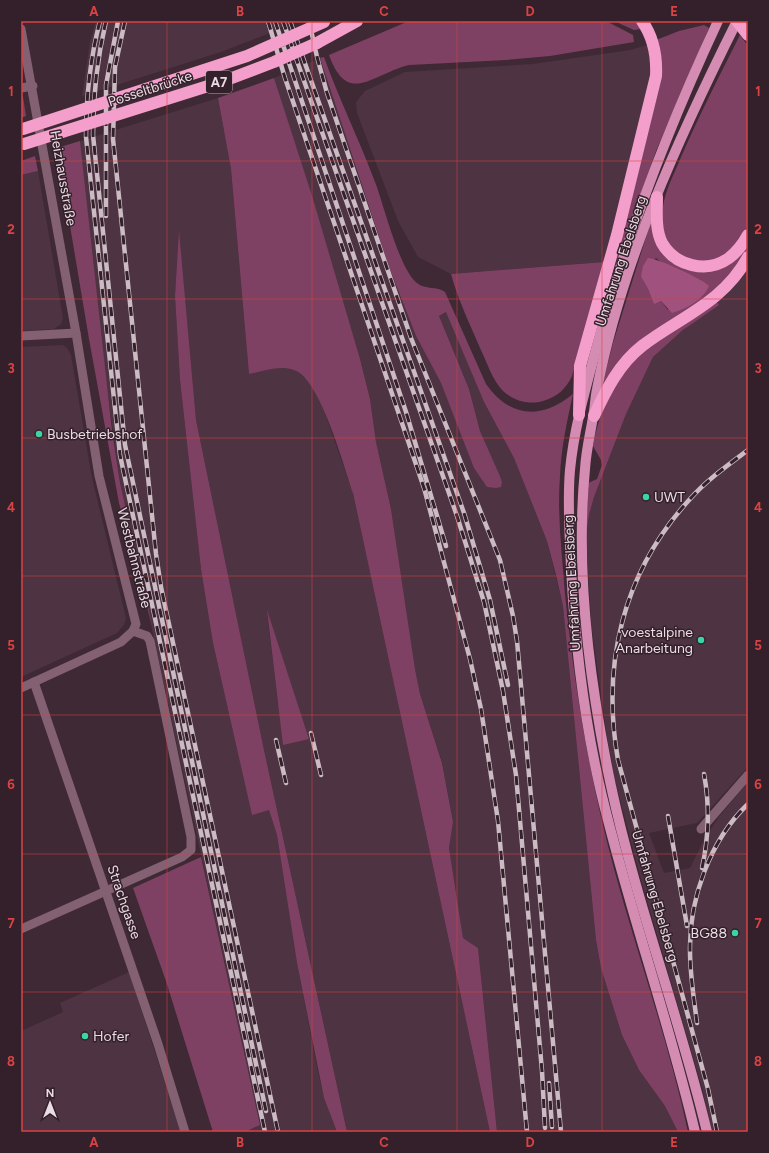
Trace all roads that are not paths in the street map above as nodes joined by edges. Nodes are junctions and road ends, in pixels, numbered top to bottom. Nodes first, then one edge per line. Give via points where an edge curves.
1 (357, 21) edge
2 (718, 21) edge
3 (737, 21) edge
4 (325, 22) edge
5 (644, 24) edge
6 (21, 29) edge
7 (748, 35) edge
8 (33, 86) junction
9 (21, 88) edge
10 (22, 127) edge
11 (23, 145) edge
12 (657, 197) junction
13 (748, 235) edge
14 (748, 257) edge
15 (76, 333) junction
16 (21, 336) edge
17 (579, 416) junction
18 (594, 416) junction
19 (133, 631) junction
20 (34, 682) junction
21 (21, 688) edge
22 (748, 775) edge
23 (701, 830) dead end
24 (106, 891) junction
25 (21, 929) edge
26 (185, 1132) edge
27 (695, 1132) edge
28 (707, 1132) edge

1 - 11 highway, Posseltbrücke / A7, bridge via 328,38 224,81
2 - 17 main road, Umfahrung Ebelsberg via 673,122 635,221 604,317
3 - 7 highway
3 - 12 main road, Umfahrung Ebelsberg
4 - 10 highway, Posseltbrücke / A7, bridge via 247,56 49,121
5 - 17 highway via 656,55 656,76 619,228 580,366
6 - 8 street, Heizhausstraße
8 - 9 street
8 - 15 street, Heizhausstraße
12 - 13 highway via 657,222 662,242 668,251 686,263 696,267 718,264 736,253
12 - 18 main road, Umfahrung Ebelsberg via 645,225 614,321 597,387
14 - 18 highway via 729,284 716,297 642,346 625,362 612,380
15 - 16 street
15 - 19 street, Westbahnstraße via 99,476 135,618
17 - 27 main road, Umfahrung Ebelsberg via 570,470 569,532 576,624 588,722 613,840 671,1038
18 - 28 main road, Umfahrung Ebelsberg via 586,456 582,530 587,622 598,713 623,836 690,1064
19 - 20 street via 121,642
19 - 24 street via 147,636 150,641 191,838 191,850 182,857
20 - 21 street
20 - 24 street, Strachgasse
22 - 23 street
24 - 25 street
24 - 26 street, Strachgasse

